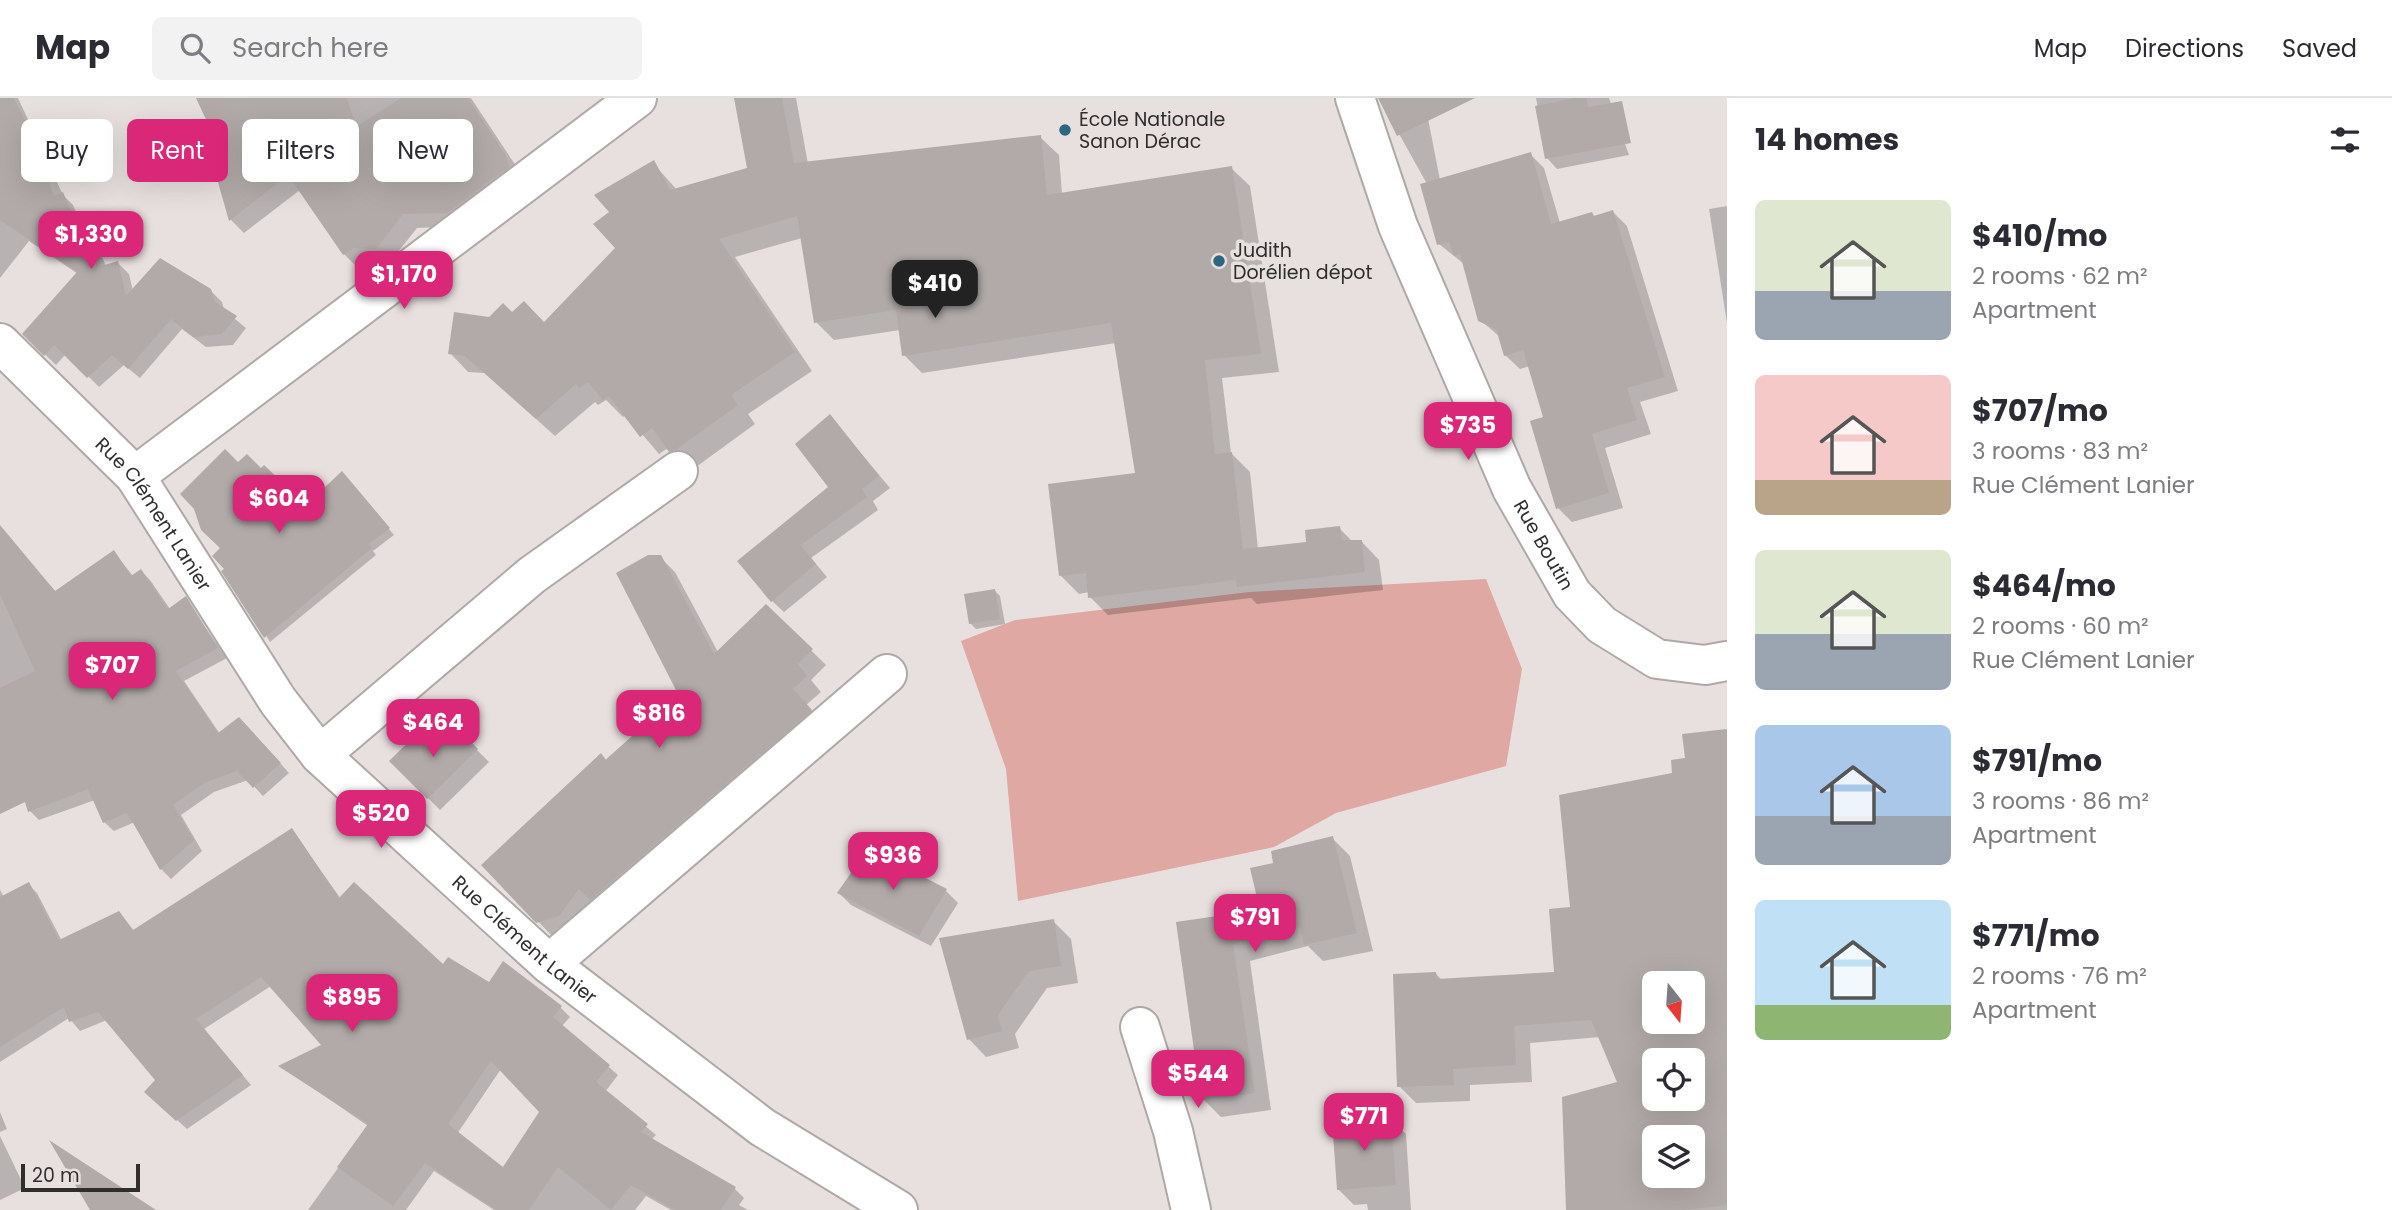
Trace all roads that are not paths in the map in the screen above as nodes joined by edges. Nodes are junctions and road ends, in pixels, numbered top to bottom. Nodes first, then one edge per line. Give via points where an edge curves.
1 (637, 98) edge
2 (1355, 98) edge
3 (0, 343) edge
4 (678, 471) dead end
5 (135, 476) junction
6 (1727, 661) edge
7 (887, 674) dead end
8 (320, 755) junction
9 (549, 964) junction
10 (1140, 1027) dead end
11 (898, 1210) edge
12 (1191, 1210) edge

1 - 5 street
2 - 6 street, Rue Boutin via 1398,226 1512,489 1572,594 1602,625 1657,659 1705,665
3 - 5 street, Rue Clément Lanier
4 - 8 street via 532,575
5 - 8 street, Rue Clément Lanier via 278,701
7 - 9 street
8 - 9 street, Rue Clément Lanier
9 - 11 street, Rue Clément Lanier via 762,1127
10 - 12 street via 1173,1131

